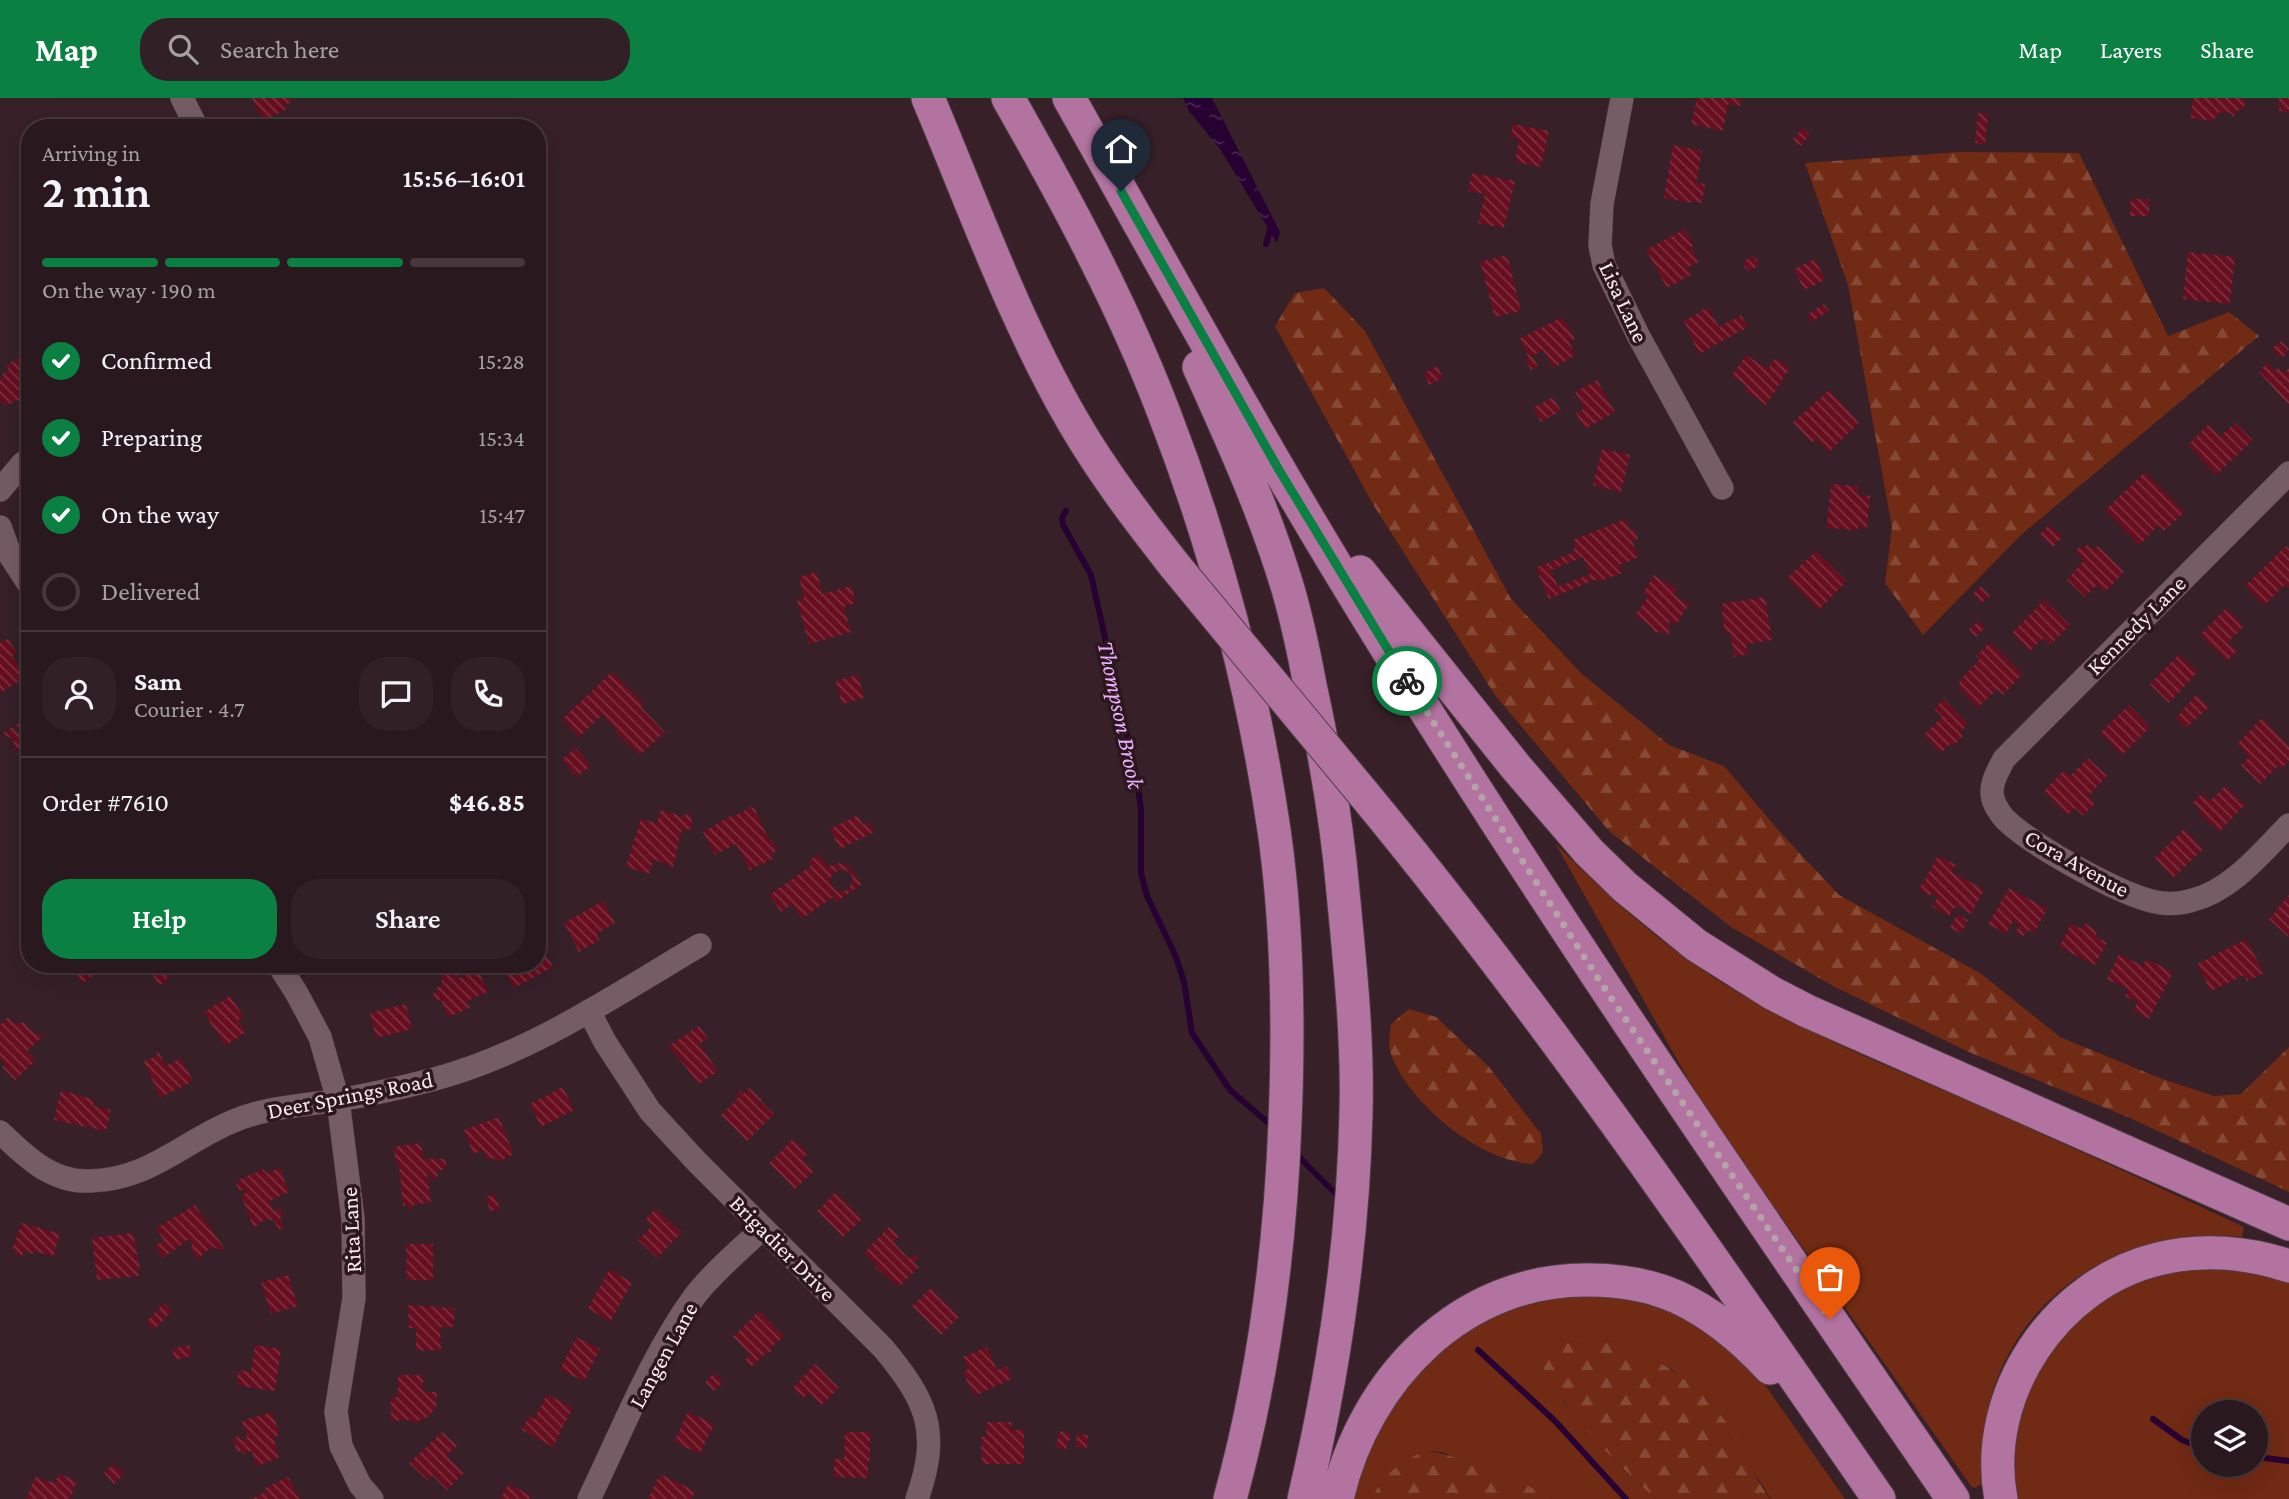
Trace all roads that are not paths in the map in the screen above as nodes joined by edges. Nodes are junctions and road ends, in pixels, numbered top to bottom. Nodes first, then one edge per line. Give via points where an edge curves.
1 (182, 98) edge
2 (928, 98) edge
3 (1008, 98) edge
4 (1060, 98) edge
5 (1069, 98) edge
6 (1622, 98) edge
7 (192, 119) edge
8 (21, 465) edge
9 (1279, 470) junction
10 (2289, 473) edge
11 (1722, 488) dead end
12 (0, 491) edge
13 (0, 527) edge
14 (21, 572) edge
15 (1993, 784) joint
16 (2289, 825) edge
17 (699, 945) dead end
18 (284, 973) edge
19 (589, 1011) junction
20 (338, 1100) junction
21 (0, 1132) edge
22 (2289, 1224) edge
23 (763, 1228) junction
24 (2289, 1266) edge
25 (372, 1499) edge
26 (589, 1499) edge
27 (917, 1499) edge
28 (1230, 1499) edge
29 (1304, 1499) edge
30 (1337, 1499) edge
31 (1879, 1499) edge
32 (1954, 1499) edge
33 (2001, 1499) edge

1 - 7 street
2 - 31 highway, bridge via 1014,305 1098,462 1175,566 1450,900 1596,1094
3 - 28 highway via 1141,354 1181,458 1222,586 1252,709 1274,831 1288,1060 1281,1208 1258,1378
4 - 29 highway via 1182,332 1255,495 1288,589 1320,727 1340,860 1356,1112 1344,1285
5 - 9 highway
6 - 11 street, Lisa Lane via 1602,204 1604,265
8 - 12 street
9 - 22 highway via 1552,811 1625,887 1696,945 1807,1011
9 - 32 highway via 1562,924
10 - 15 street, Kennedy Lane via 2004,759
13 - 14 street
15 - 16 street, Cora Avenue via 1993,799 2004,819 2021,833 2100,880 2162,903 2206,896 2238,875
17 - 19 street, Deer Springs Road
18 - 20 street, Rita Lane via 320,1037
19 - 20 street, Deer Springs Road via 482,1065
19 - 23 street, Brigadier Drive via 650,1111
20 - 21 street, Deer Springs Road via 229,1122 150,1167 126,1177 88,1181 46,1170
20 - 25 street, Rita Lane via 353,1219 354,1298 335,1411 341,1446 360,1486
23 - 26 street, Langen Lane via 695,1297 657,1358
23 - 27 street, Brigadier Drive via 906,1376 928,1426 926,1474
24 - 33 highway via 2241,1254 2158,1258 2115,1275 2071,1306 2033,1351 2006,1405 1999,1442
30 - 31 highway via 1374,1409 1405,1366 1438,1332 1480,1304 1507,1293 1548,1282 1579,1280 1656,1290 1693,1305 1730,1329 1771,1369

